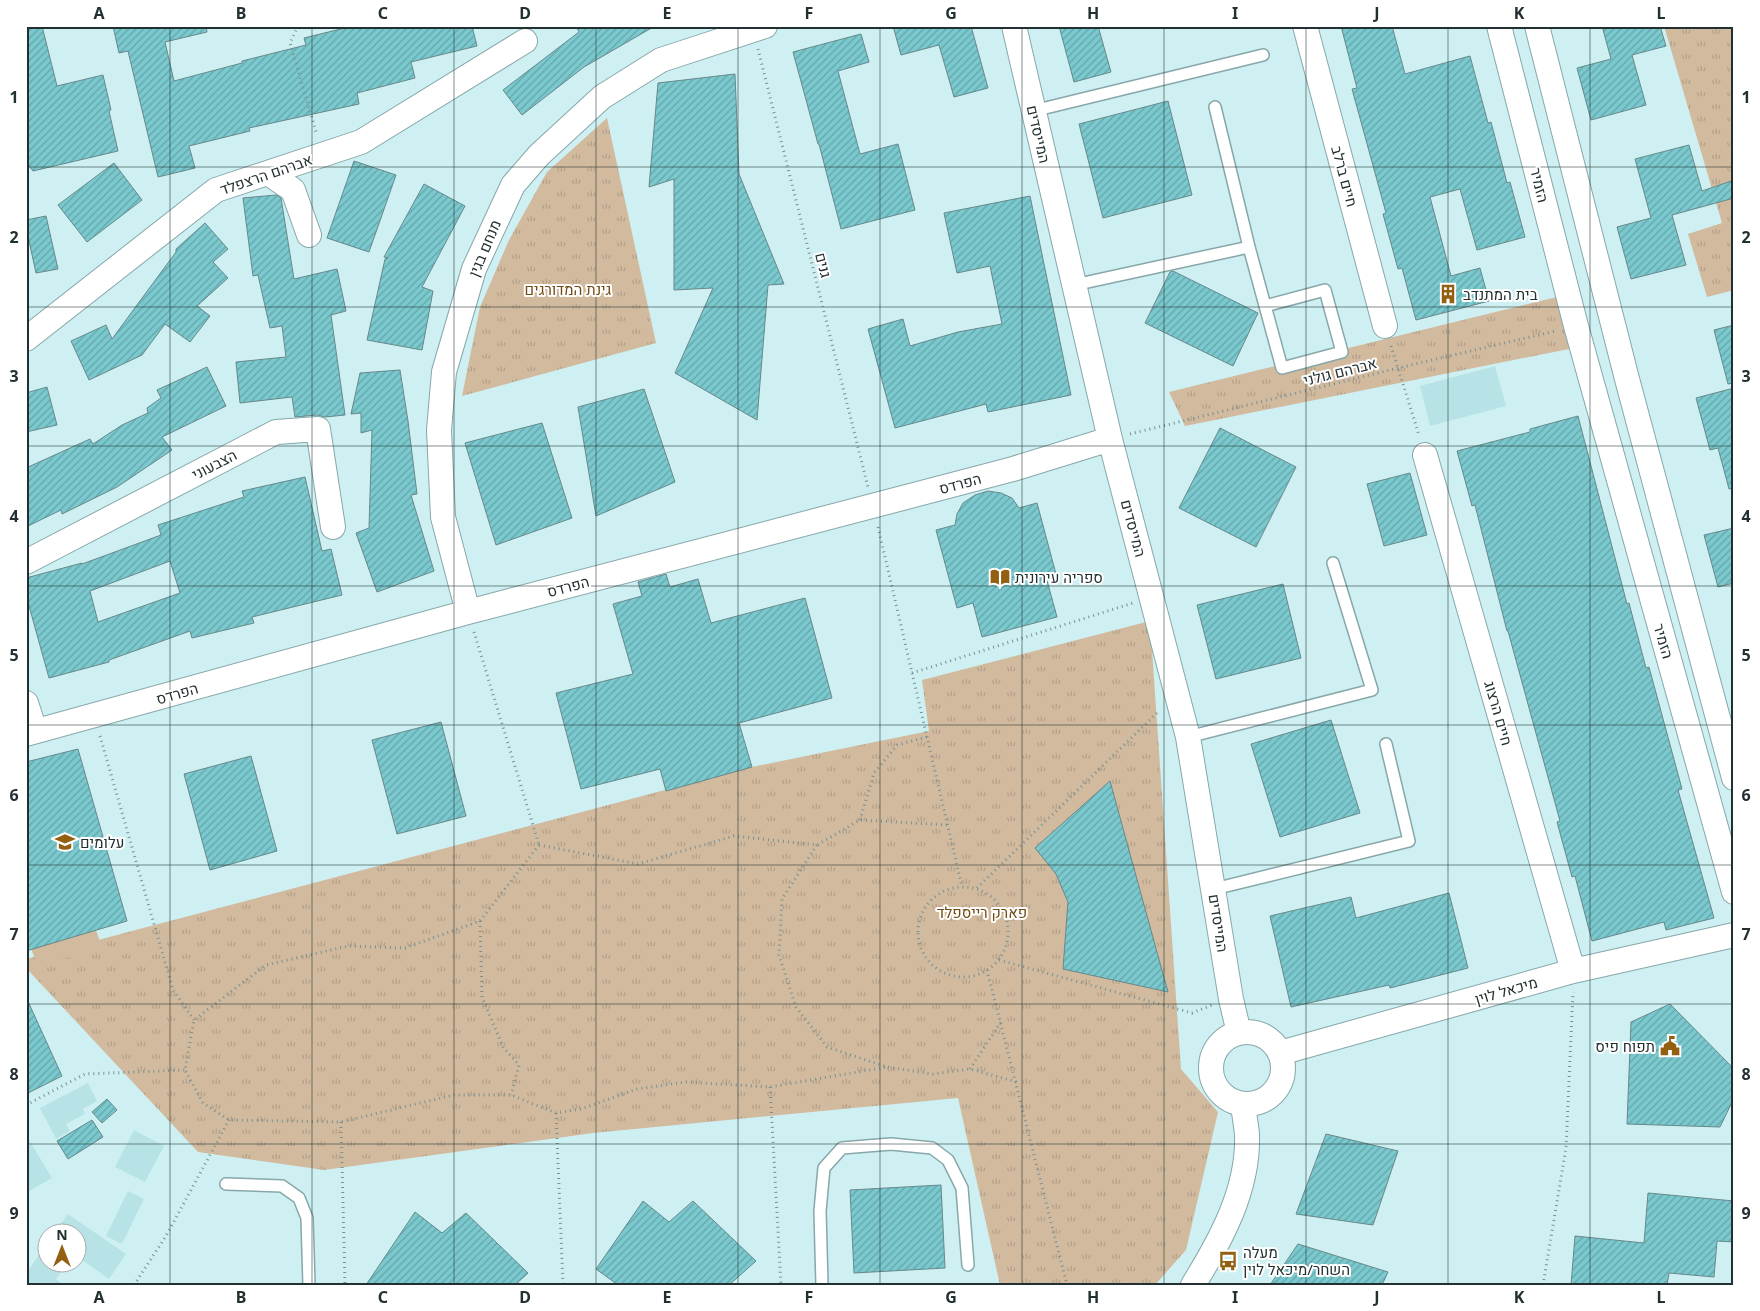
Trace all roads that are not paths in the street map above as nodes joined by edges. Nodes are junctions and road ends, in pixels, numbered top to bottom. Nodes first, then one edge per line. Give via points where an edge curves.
1 (1014, 26) edge
2 (1305, 26) edge
3 (1499, 26) edge
4 (1536, 26) edge
5 (756, 27) edge
6 (525, 41) dead end
7 (1263, 55) dead end
8 (1215, 107) dead end
9 (1033, 111) junction
10 (268, 173) junction
11 (309, 235) dead end
12 (1249, 247) junction
13 (1074, 285) junction
14 (1265, 306) junction
15 (1385, 326) road end
16 (1579, 335) junction
17 (1615, 335) junction
18 (26, 339) edge
19 (1627, 379) junction
20 (1594, 390) junction
21 (1110, 439) junction
22 (1426, 455) road end
23 (333, 527) dead end
24 (26, 562) edge
25 (1332, 563) dead end
26 (468, 612) junction
27 (26, 703) edge
28 (31, 733) edge
29 (1188, 737) junction
30 (1386, 744) dead end
31 (1734, 778) edge
32 (1214, 889) junction
33 (1734, 892) edge
34 (1734, 935) edge
35 (1573, 971) junction
36 (1239, 1032) junction
37 (1280, 1053) junction
38 (1243, 1104) junction
39 (226, 1184) dead end
40 (968, 1265) dead end
41 (309, 1285) edge
42 (822, 1285) edge
43 (1193, 1285) edge

1 - 9 street, המייסדים
2 - 15 street, חיים ברלב
3 - 16 street, הזמיר
4 - 17 street
5 - 26 street, מנחם בגין via 661,60 602,97 539,155 513,185 494,222 474,269 444,372 439,430 444,517
6 - 10 street, אברהם הרצפלד via 361,142
7 - 9 lane
8 - 12 lane
9 - 13 street, המייסדים
10 - 11 street via 292,190
10 - 18 street, אברהם הרצפלד via 216,190
12 - 13 lane
12 - 14 lane
13 - 21 street, המייסדים
14 - 14 lane via 1282,368 1342,352 1325,290
16 - 17 street via 1589,353 1602,353 1611,347
16 - 20 street, הזמיר
17 - 19 street
19 - 20 street via 1620,369 1605,370 1596,377
19 - 31 street
20 - 33 street, הזמיר
21 - 26 street, הפרדס via 1013,470
21 - 29 street, המייסדים
22 - 35 street, חיים הרצוג
23 - 24 street, הצבעוני via 318,429 276,432
25 - 29 lane via 1372,690
26 - 28 street, הפרדס
27 - 28 street
29 - 32 street, המייסדים
30 - 32 lane via 1408,841
32 - 36 street, המייסדים
34 - 35 street, מיכאל לוין
35 - 37 street, מיכאל לוין
36 - 37 street via 1256,1032 1270,1040
36 - 38 street via 1228,1036 1216,1048 1211,1075 1222,1094
37 - 38 street via 1282,1078 1276,1089 1267,1098
38 - 43 street via 1247,1134 1240,1191 1230,1218
39 - 41 lane via 282,1186 299,1198 307,1218
40 - 42 lane via 962,1188 948,1160 932,1148 891,1144 842,1148 824,1168 820,1211

